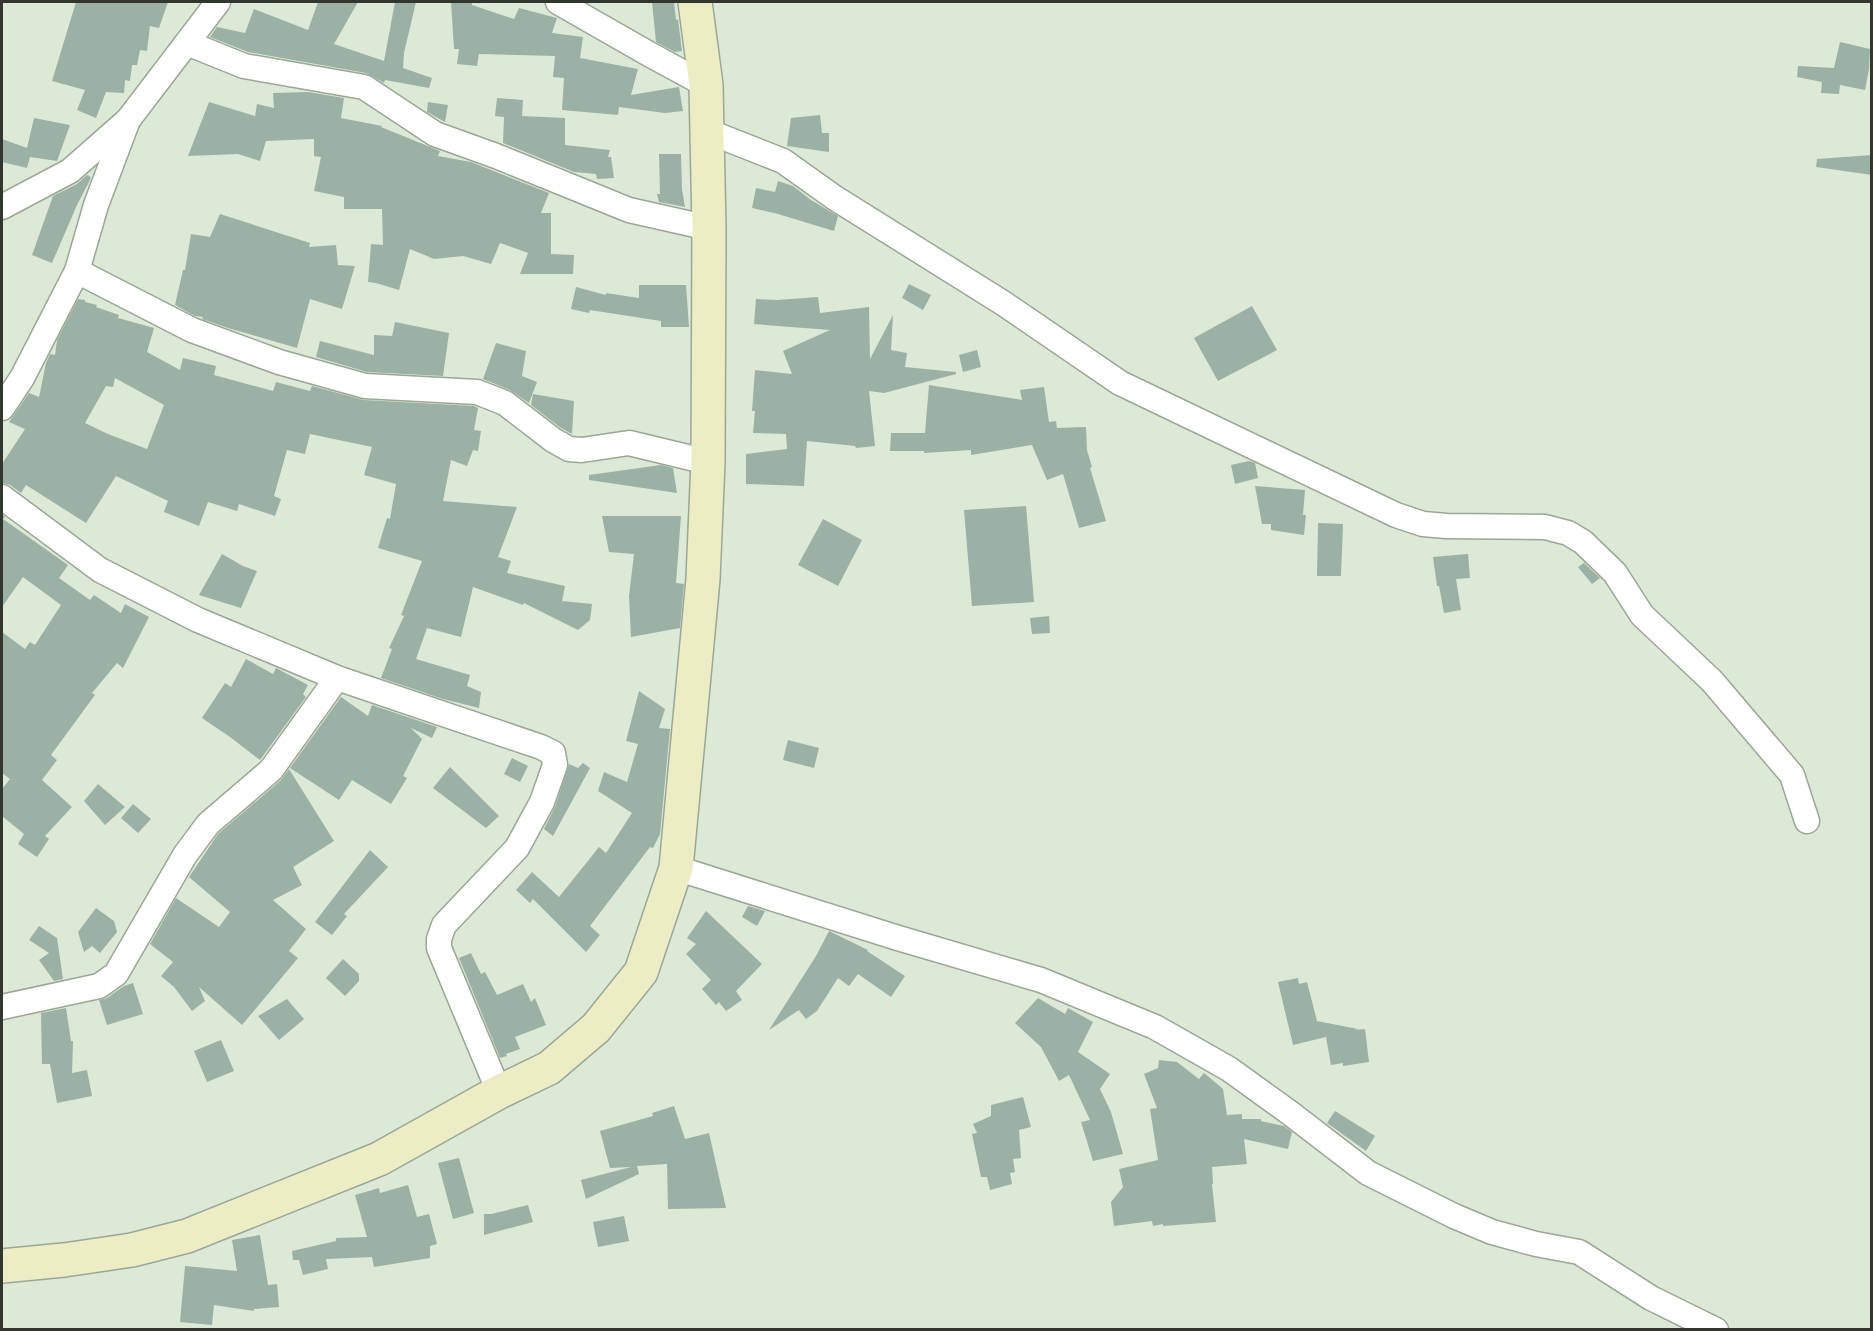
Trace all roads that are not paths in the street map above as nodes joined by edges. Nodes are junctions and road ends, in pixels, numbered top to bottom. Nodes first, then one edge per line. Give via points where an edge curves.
1 (218, 2) edge
2 (558, 2) edge
3 (695, 2) edge
4 (187, 43) junction
5 (706, 85) junction
6 (128, 120) junction
7 (707, 131) junction
8 (2, 207) edge
9 (709, 228) junction
10 (77, 271) junction
11 (2, 408) edge
12 (708, 462) junction
13 (2, 497) edge
14 (337, 678) junction
15 (1807, 821) dead end
16 (676, 868) junction
17 (2, 1007) edge
18 (499, 1092) junction
19 (2, 1266) edge
20 (1716, 1329) edge

1 - 4 street
2 - 5 street
3 - 5 main road
4 - 6 street
4 - 9 street via 244,66 364,87 435,134 629,210
5 - 7 main road
6 - 8 street via 70,171
6 - 10 street via 96,205
7 - 9 main road
7 - 15 street via 783,161 1120,382 1387,511 1424,524 1545,527 1583,542 1615,573 1642,615 1712,681 1792,775
9 - 12 main road
10 - 11 street via 22,378
10 - 12 street via 192,330 279,362 365,386 477,392 505,403 569,449 629,443
12 - 16 main road via 703,579
13 - 14 street via 100,570 198,620
14 - 17 street via 271,770 208,824 185,855 116,974 99,986
14 - 18 street via 553,753 555,765 542,802 517,848 444,925 439,939 439,948
16 - 18 main road via 641,972 596,1028 549,1068
16 - 20 street via 1041,980 1155,1027 1229,1069 1368,1173 1492,1232 1580,1252 1651,1298
18 - 19 main road via 379,1159 186,1236 132,1250

